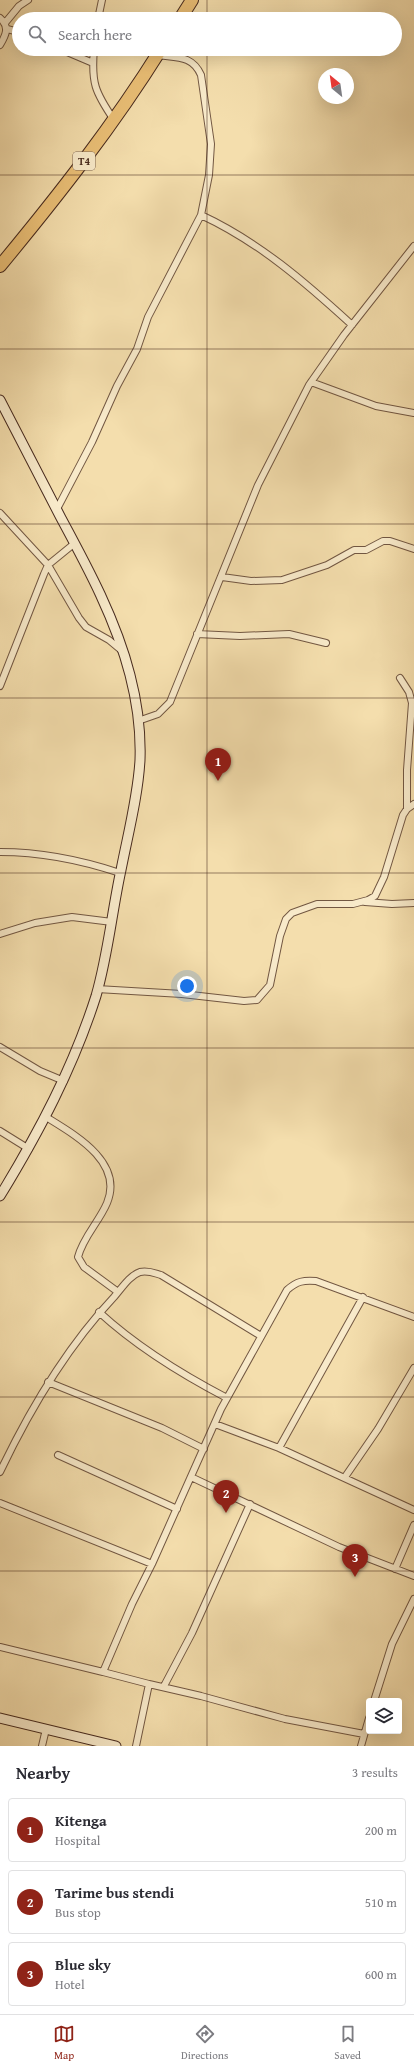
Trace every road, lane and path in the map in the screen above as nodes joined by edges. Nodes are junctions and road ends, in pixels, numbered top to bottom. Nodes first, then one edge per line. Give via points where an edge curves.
1 (28, 0) edge
2 (102, 0) edge
3 (192, 0) edge
4 (15, 12) edge
5 (99, 12) edge
6 (184, 12) edge
7 (12, 17) edge
8 (0, 18) edge
9 (6, 26) junction
10 (12, 29) edge
11 (0, 45) edge
12 (76, 56) edge
13 (94, 56) edge
14 (156, 56) edge
15 (173, 56) edge
16 (93, 63) junction
17 (114, 120) junction
18 (201, 215) junction
19 (414, 246) edge
20 (0, 266) edge
21 (352, 325) junction
22 (311, 382) junction
23 (0, 400) edge
24 (414, 413) edge
25 (57, 509) junction
26 (0, 513) edge
27 (74, 543) junction
28 (414, 549) edge
29 (48, 566) junction
30 (222, 577) junction
31 (197, 634) junction
32 (326, 643) dead end
33 (123, 652) junction
34 (400, 678) dead end
35 (0, 686) edge
36 (138, 722) junction
37 (414, 804) edge
38 (407, 809) junction
39 (0, 852) edge
40 (120, 873) junction
41 (361, 902) junction
42 (414, 903) edge
43 (112, 922) junction
44 (0, 934) edge
45 (97, 989) junction
46 (0, 1048) edge
47 (64, 1081) junction
48 (46, 1117) junction
49 (0, 1131) edge
50 (29, 1149) junction
51 (0, 1196) edge
52 (118, 1292) junction
53 (363, 1297) junction
54 (99, 1312) junction
55 (414, 1316) edge
56 (261, 1336) junction
57 (414, 1368) edge
58 (48, 1382) junction
59 (227, 1398) junction
60 (215, 1424) junction
61 (279, 1448) junction
62 (204, 1449) junction
63 (58, 1455) dead end
64 (0, 1472) edge
65 (192, 1477) junction
66 (345, 1477) junction
67 (0, 1503) edge
68 (250, 1504) junction
69 (177, 1509) junction
70 (414, 1510) edge
71 (414, 1525) edge
72 (152, 1564) junction
73 (395, 1568) junction
74 (414, 1576) edge
75 (414, 1598) edge
76 (0, 1647) edge
77 (103, 1672) junction
78 (149, 1684) junction
79 (164, 1686) junction
80 (375, 1698) edge
81 (0, 1718) edge
82 (366, 1728) edge
83 (46, 1729) junction
84 (364, 1734) junction
85 (42, 1746) edge
86 (116, 1746) edge
87 (136, 1746) edge
88 (361, 1746) edge

1 - 4 street
2 - 5 street
3 - 6 highway
7 - 9 street
8 - 9 street
9 - 10 street
9 - 11 street via 6,36
12 - 16 street
13 - 16 street
14 - 17 highway, T4
15 - 18 street via 191,61 201,75 212,144
16 - 17 street via 94,86
17 - 20 highway, T4 via 61,193
18 - 21 street via 262,249 297,275
18 - 25 street via 148,317 136,350
19 - 21 street
21 - 22 street
22 - 24 street via 376,406
22 - 30 street via 258,485
23 - 25 main road
25 - 27 main road
26 - 29 street
27 - 29 street
27 - 33 main road via 109,615
28 - 30 street via 383,541 366,550 354,550 327,565 282,580 251,581
29 - 33 street via 86,627 110,640
29 - 35 street
30 - 31 street
31 - 32 street via 288,634
31 - 36 street via 167,706 158,714
33 - 36 main road
34 - 38 street via 409,692 412,703
36 - 40 main road via 140,760
37 - 38 street
38 - 41 street via 397,829 379,890 375,896
39 - 40 street via 58,856
40 - 43 main road
41 - 42 street
41 - 45 street via 317,904 292,913 286,919 280,936 270,985 257,1000
43 - 44 street via 72,917 35,923
43 - 45 main road
45 - 47 main road via 81,1040
46 - 47 street via 40,1071
47 - 48 main road
48 - 50 main road
48 - 52 street via 90,1148 104,1162 111,1187 107,1202 80,1248 78,1257 84,1267
49 - 50 street
50 - 51 main road
52 - 54 street
52 - 56 street via 130,1278 140,1272 150,1271
53 - 55 street
53 - 56 street via 316,1281 303,1280 294,1283 284,1295
53 - 61 street
54 - 58 street
54 - 59 street via 137,1344 181,1373
56 - 59 street
57 - 66 street via 378,1429
58 - 62 street via 162,1428
58 - 64 street
59 - 60 street
60 - 61 street
60 - 62 street
61 - 66 street
62 - 65 street
63 - 69 street
65 - 68 street
65 - 69 street
66 - 70 street
67 - 72 street
68 - 73 street via 339,1547
68 - 79 street via 192,1633
69 - 72 street
71 - 73 street
72 - 77 street
73 - 74 street
75 - 80 street via 392,1644
76 - 77 street
77 - 78 street
78 - 79 street
78 - 87 street
79 - 84 street via 285,1720
81 - 83 main road
82 - 84 street
83 - 85 street
83 - 86 main road
84 - 88 street

